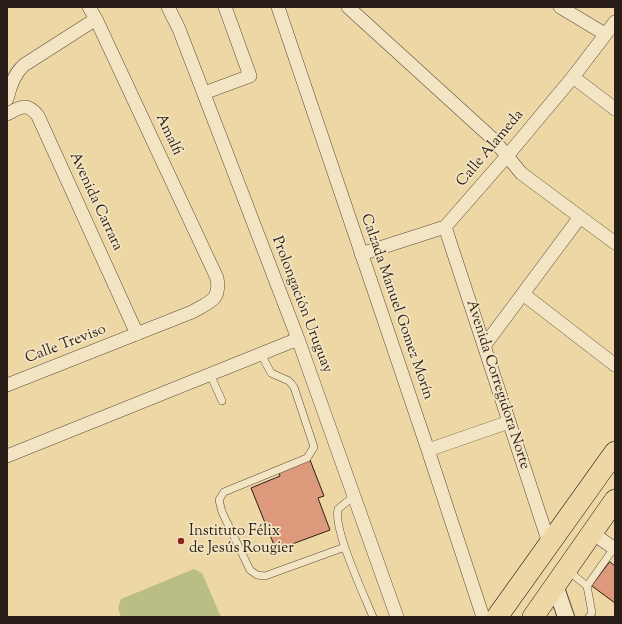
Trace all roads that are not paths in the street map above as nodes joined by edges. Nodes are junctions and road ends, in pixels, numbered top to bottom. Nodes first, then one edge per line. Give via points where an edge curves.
1 (89, 7) edge
2 (168, 7) edge
3 (225, 7) edge
4 (278, 7) edge
5 (348, 7) edge
6 (560, 7) edge
7 (96, 19) junction
8 (615, 22) edge
9 (605, 34) junction
10 (573, 76) junction
11 (204, 93) junction
12 (7, 99) edge
13 (615, 109) edge
14 (7, 114) edge
15 (507, 156) junction
16 (580, 217) junction
17 (445, 228) junction
18 (615, 244) edge
19 (362, 254) junction
20 (217, 278) joint
21 (523, 294) junction
22 (138, 334) junction
23 (298, 339) junction
24 (484, 346) junction
25 (261, 354) junction
26 (615, 364) edge
27 (210, 374) junction
28 (7, 385) edge
29 (222, 401) dead end
30 (509, 422) junction
31 (428, 450) junction
32 (615, 452) edge
33 (7, 456) edge
34 (354, 496) junction
35 (615, 500) edge
36 (592, 533) junction
37 (553, 537) junction
38 (345, 548) junction
39 (614, 549) edge
40 (561, 577) junction
41 (587, 586) junction
42 (373, 617) edge
43 (397, 617) edge
44 (483, 617) edge
45 (497, 617) edge
46 (532, 617) edge
47 (566, 617) edge
48 (589, 617) edge

1 - 7 street, Amalfi
2 - 11 street, Prolongación Uruguay
3 - 11 street via 250,76
4 - 19 street, Calzada Manuel Gomez Morín
5 - 15 street via 494,140
6 - 9 street
7 - 12 street via 18,70
7 - 20 street, Amalfi
8 - 9 street, Calle Alameda
9 - 10 street, Calle Alameda
10 - 13 street
10 - 15 street, Calle Alameda
11 - 23 street, Prolongación Uruguay
14 - 22 street, Avenida Carrara via 25,106 30,107 38,116
15 - 16 street via 521,173
15 - 17 street, Calle Alameda
16 - 18 street
16 - 21 street
17 - 19 street
17 - 24 street, Avenida Corregidora Norte
19 - 31 street, Calzada Manuel Gomez Morín
20 - 22 street, Calle Treviso via 219,287 215,298 192,312
21 - 24 street
21 - 26 street
22 - 28 street, Calle Treviso
23 - 25 street
23 - 34 street, Prolongación Uruguay
24 - 30 street, Avenida Corregidora Norte
25 - 27 street
25 - 38 lane via 271,373 289,381 294,387 314,447 307,458 224,492 219,500 222,512 250,570 257,575 265,576
27 - 29 lane
27 - 33 street
30 - 31 street
30 - 37 street, Avenida Corregidora Norte
31 - 44 street, Calzada Manuel Gomez Morín
32 - 37 main road
34 - 38 lane via 337,512
34 - 43 street, Prolongación Uruguay
35 - 36 main road
36 - 39 street
36 - 40 main road
37 - 40 main road via 550,565
37 - 45 main road
38 - 42 lane
39 - 41 lane
40 - 41 lane
40 - 46 main road
40 - 47 street
41 - 48 lane via 592,613

